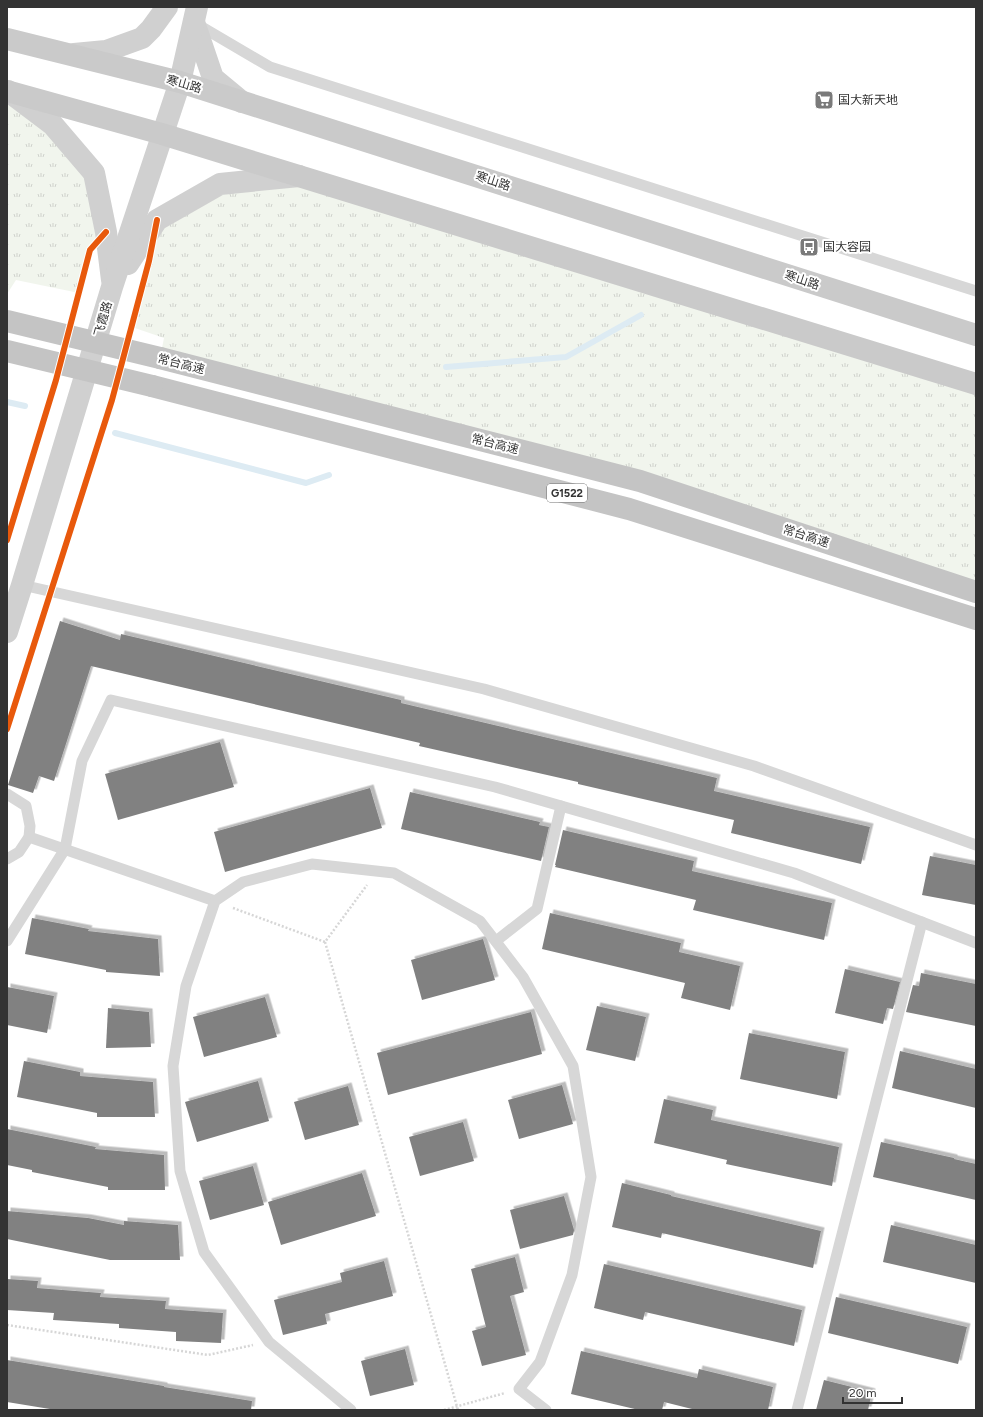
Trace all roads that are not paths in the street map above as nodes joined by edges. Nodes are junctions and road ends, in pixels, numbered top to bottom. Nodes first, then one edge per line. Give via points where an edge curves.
1 (167, 7) edge
2 (195, 14) edge
3 (7, 39) edge
4 (71, 55) junction
5 (180, 82) junction
6 (7, 91) edge
7 (242, 102) junction
8 (162, 134) junction
9 (299, 176) junction
10 (112, 287) junction
11 (976, 291) edge
12 (7, 321) edge
13 (976, 335) edge
14 (7, 351) edge
15 (976, 384) edge
16 (22, 585) junction
17 (976, 592) edge
18 (976, 619) edge
19 (7, 632) edge
20 (7, 794) edge
21 (561, 806) junction
22 (29, 837) junction
23 (976, 845) edge
24 (65, 849) junction
25 (7, 859) edge
26 (215, 901) junction
27 (922, 922) junction
28 (496, 941) junction
29 (7, 942) edge
30 (976, 943) edge
31 (351, 1410) edge
32 (546, 1410) edge
33 (797, 1410) edge

1 - 4 main road via 142,38 106,52
2 - 5 main road, 飞霞路
2 - 7 main road via 213,78
2 - 11 lane via 270,66
3 - 4 main road, 寒山路
4 - 5 main road, 寒山路
5 - 7 main road, 寒山路
5 - 8 main road, 飞霞路
6 - 8 main road
6 - 10 main road via 53,125 94,173 106,232
7 - 13 main road, 寒山路
8 - 9 main road
8 - 10 main road, 飞霞路
9 - 10 main road via 220,184 157,220
9 - 15 main road
10 - 16 main road, 飞霞路
12 - 17 highway, 常台高速 / G1522, bridge via 640,481
14 - 18 highway, G1522, bridge via 629,509
16 - 19 main road, 飞霞路
16 - 23 lane via 484,689 754,766
20 - 22 lane via 26,806 30,826
21 - 24 lane via 488,785 111,700 82,761
21 - 27 lane via 794,873
21 - 28 lane via 537,909
22 - 24 lane
22 - 25 lane via 19,852
24 - 26 lane
24 - 29 lane
26 - 28 lane via 243,882 312,864 394,873 480,921
26 - 31 lane via 186,986 173,1066 180,1171 204,1252 269,1342
27 - 30 lane
27 - 33 lane
28 - 32 lane via 522,977 573,1066 591,1176 572,1275 540,1362 519,1390

